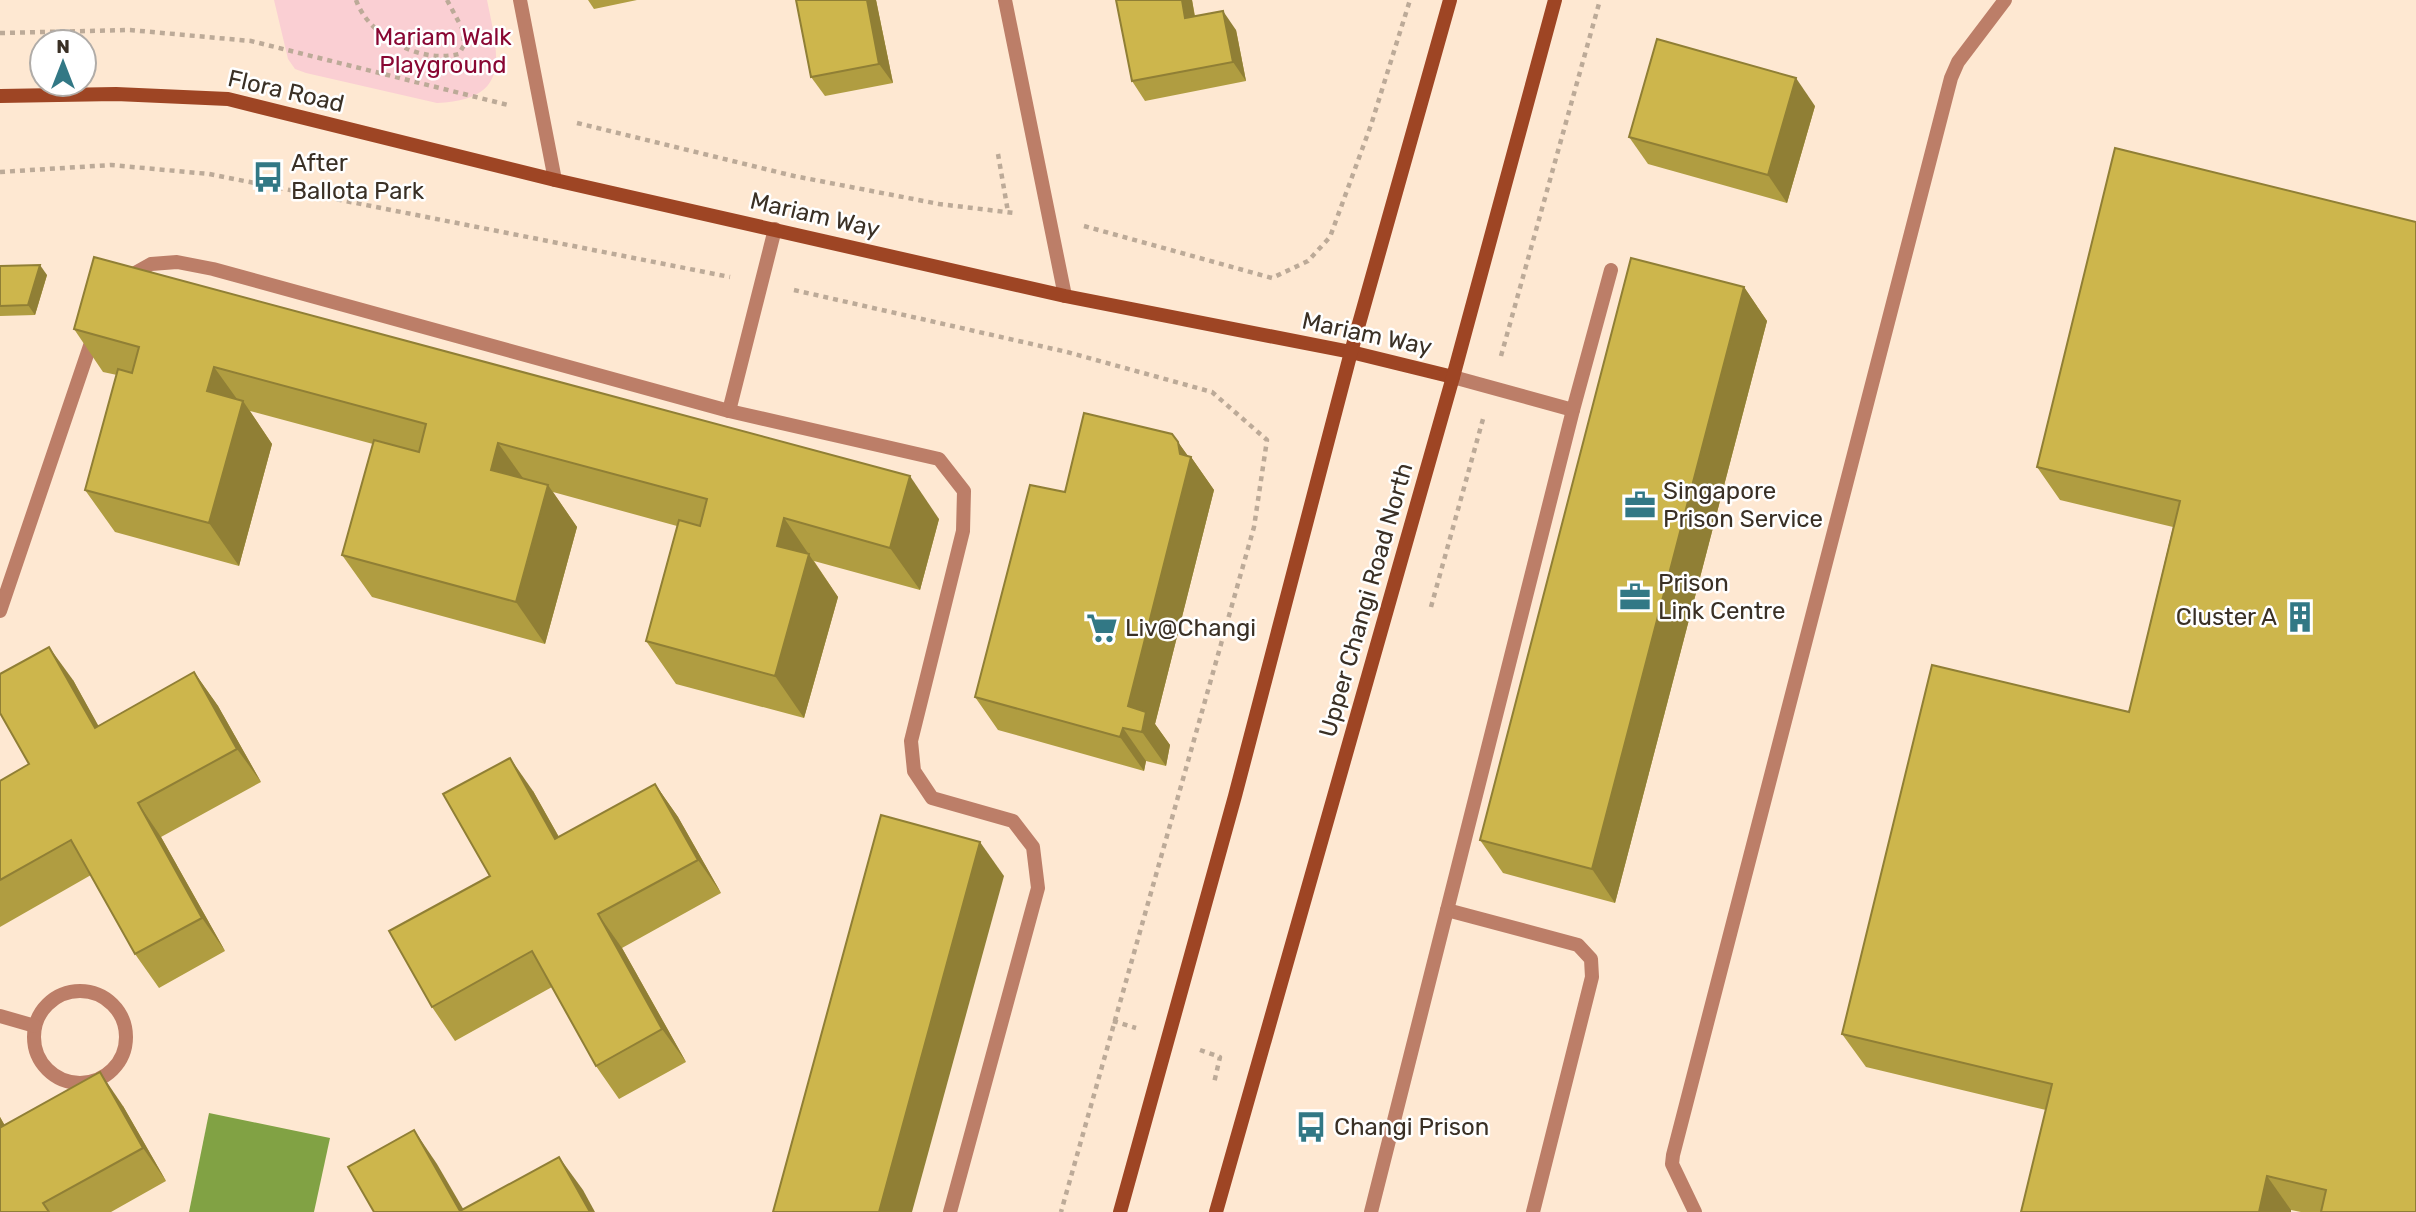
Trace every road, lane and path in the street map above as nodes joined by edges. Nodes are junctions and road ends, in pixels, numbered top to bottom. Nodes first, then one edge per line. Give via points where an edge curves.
1 (356, 0) edge
2 (447, 0) edge
3 (520, 0) edge
4 (1005, 0) edge
5 (1410, 0) edge
6 (1450, 0) edge
7 (1555, 0) edge
8 (1600, 0) edge
9 (2005, 0) edge
10 (0, 33) edge
11 (0, 96) edge
12 (543, 115) junction
13 (0, 172) edge
14 (555, 180) junction
15 (1049, 219) junction
16 (775, 229) junction
17 (1611, 270) dead end
18 (762, 283) junction
19 (116, 289) edge
20 (1065, 296) junction
21 (98, 322) edge
22 (1351, 352) junction
23 (1453, 377) junction
24 (1491, 387) junction
25 (1573, 410) junction
26 (729, 411) junction
27 (1431, 607) dead end
28 (0, 611) edge
29 (1447, 910) junction
30 (0, 1016) edge
31 (35, 1026) junction
32 (950, 1212) edge
33 (1061, 1212) edge
34 (1120, 1212) edge
35 (1216, 1212) edge
36 (1371, 1212) edge
37 (1533, 1212) edge
38 (1695, 1212) edge

1 - 2 path via 382,34 419,53 440,56 458,54 464,45 463,30
3 - 12 street
4 - 15 street
5 - 15 path via 1330,237 1308,261 1272,278
6 - 22 street
7 - 23 street, Upper Changi Road North
8 - 24 path
9 - 38 street via 1951,78 1673,1155 1672,1164
10 - 12 path via 130,30 251,41
11 - 14 street, Flora Road via 116,94 228,99
12 - 14 street
12 - 15 path via 793,176
13 - 18 path via 111,165 209,174
14 - 16 street, Mariam Way
15 - 20 street
16 - 18 street
16 - 20 street, Mariam Way
17 - 25 street
18 - 26 street
18 - 33 path via 1067,352 1212,393 1268,440 1254,527
19 - 26 street via 151,264 177,262 213,269
20 - 22 street, Mariam Way
21 - 28 street
22 - 23 street, Mariam Way
22 - 34 street
23 - 24 street
23 - 35 street, Upper Changi Road North
24 - 25 street
24 - 27 path
25 - 29 street
26 - 32 street via 939,459 964,491 963,530 911,741 914,771 932,798 1013,821 1033,848 1038,888
29 - 36 street
29 - 37 street via 1578,945 1591,959 1592,977
30 - 31 street
31 - 31 street via 44,1007 61,995 81,990 102,996 118,1009 126,1028 125,1049 116,1067 99,1079 79,1083 59,1077 43,1065 34,1046

